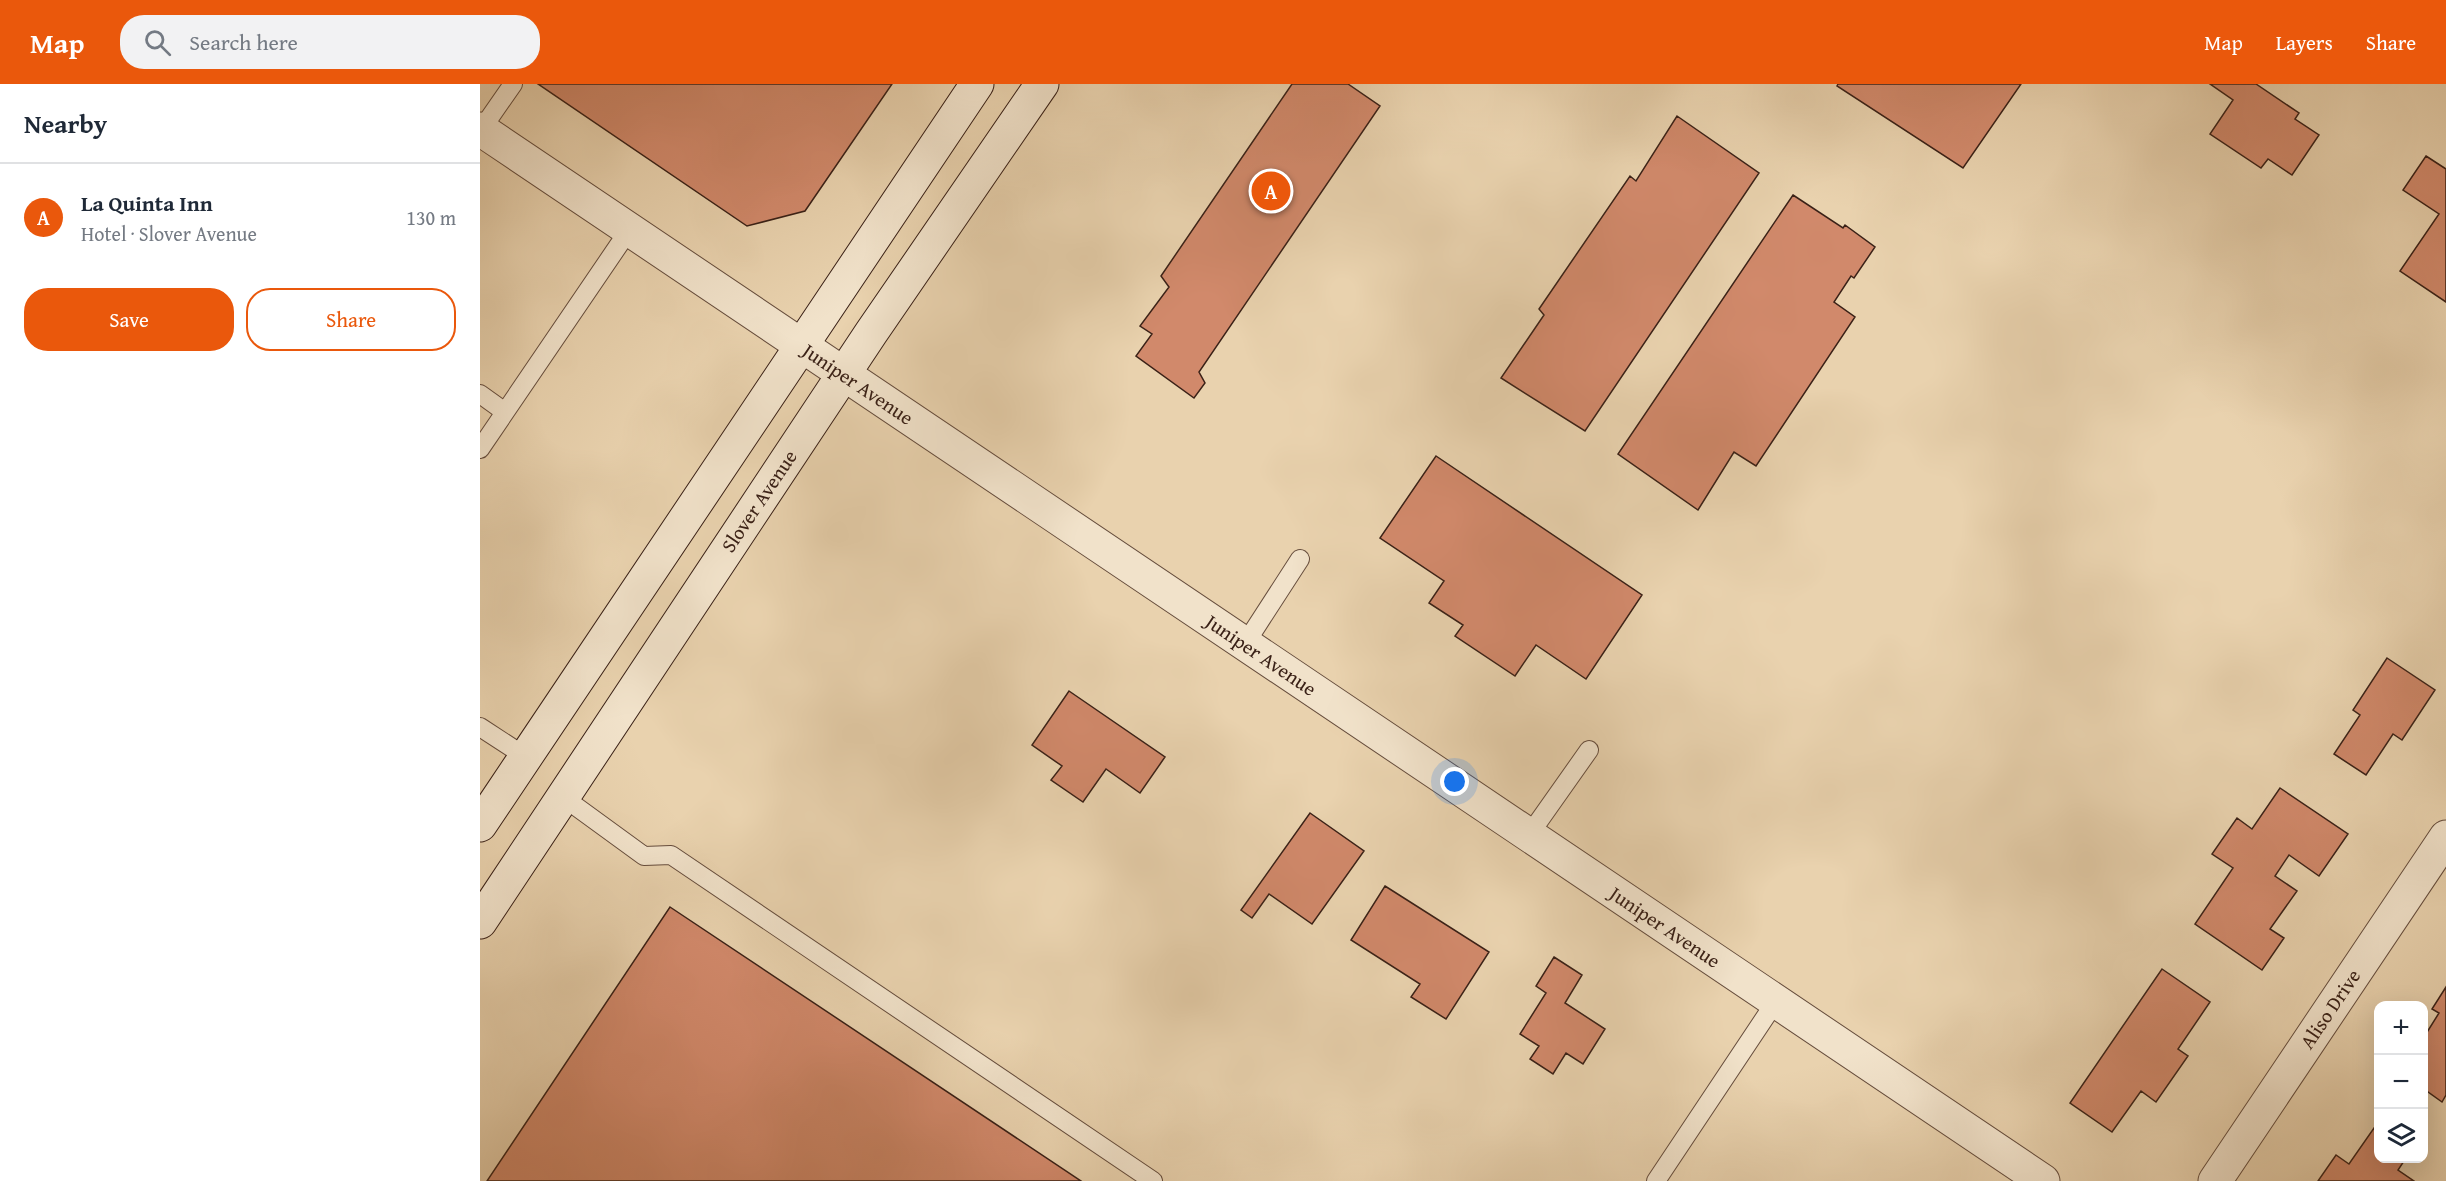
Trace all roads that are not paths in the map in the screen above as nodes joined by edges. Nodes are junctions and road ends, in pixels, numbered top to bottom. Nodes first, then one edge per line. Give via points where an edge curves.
1 (513, 84) edge
2 (977, 84) edge
3 (1042, 84) edge
4 (480, 130) edge
5 (629, 230) junction
6 (802, 347) junction
7 (843, 374) junction
8 (480, 394) edge
9 (505, 412) junction
10 (480, 449) edge
11 (1300, 559) dead end
12 (1245, 644) junction
13 (480, 727) edge
14 (1589, 750) dead end
15 (526, 757) junction
16 (563, 797) junction
17 (480, 825) edge
18 (1529, 835) junction
19 (2446, 837) edge
20 (480, 922) edge
21 (1776, 1001) junction
22 (1153, 1181) edge
23 (1656, 1181) edge
24 (2043, 1181) edge
25 (2215, 1181) edge

1 - 4 lane
2 - 6 street
3 - 7 street, Slover Avenue
4 - 5 street, Juniper Avenue
5 - 6 street, Juniper Avenue
5 - 9 lane
6 - 7 street, Juniper Avenue
6 - 15 street
7 - 12 street, Juniper Avenue
7 - 16 street, Slover Avenue
8 - 9 lane
9 - 10 lane
11 - 12 lane
12 - 18 street, Juniper Avenue
13 - 15 lane
14 - 18 lane
15 - 17 street
16 - 20 street, Slover Avenue
16 - 22 lane via 644,856 671,855
18 - 21 street, Juniper Avenue
19 - 25 street, Aliso Drive
21 - 23 lane
21 - 24 street, Juniper Avenue

